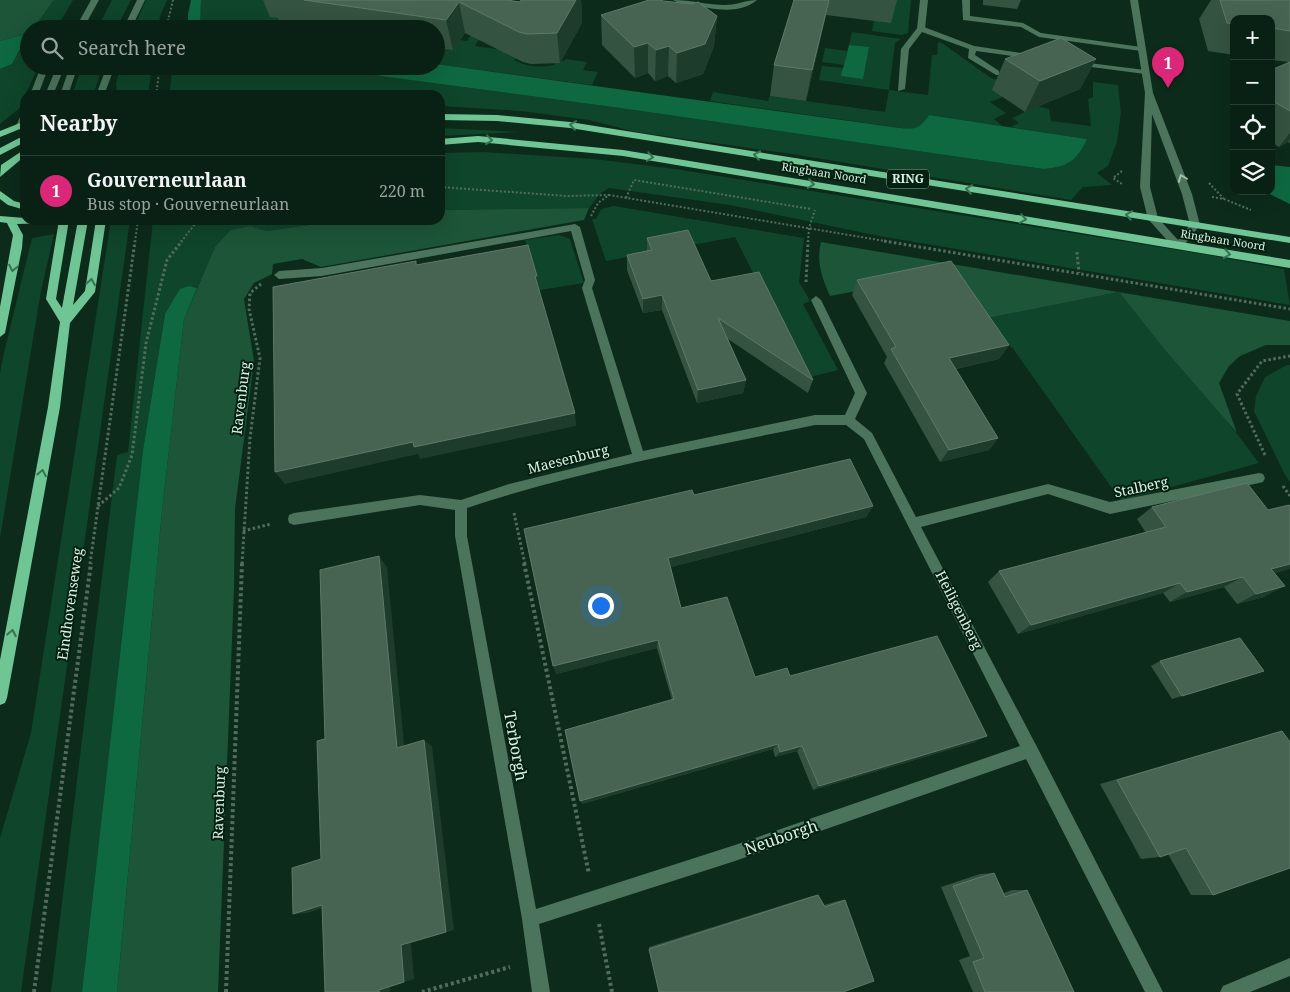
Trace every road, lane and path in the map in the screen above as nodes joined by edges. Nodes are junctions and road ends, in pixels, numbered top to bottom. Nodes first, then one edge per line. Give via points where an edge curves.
1 (95, 0) edge
2 (142, 0) edge
3 (173, 0) edge
4 (676, 0) edge
5 (753, 0) edge
6 (924, 0) edge
7 (966, 0) edge
8 (1134, 0) edge
9 (84, 20) edge
10 (132, 20) edge
11 (168, 20) edge
12 (921, 29) junction
13 (973, 48) junction
14 (1141, 49) junction
15 (1039, 57) edge
16 (1067, 61) edge
17 (1145, 72) junction
18 (996, 73) dead end
19 (42, 75) edge
20 (57, 75) edge
21 (71, 75) edge
22 (108, 75) edge
23 (159, 75) edge
24 (901, 89) dead end
25 (36, 90) edge
26 (51, 90) edge
27 (66, 90) edge
28 (102, 90) edge
29 (157, 90) edge
30 (1149, 93) junction
31 (445, 117) edge
32 (20, 126) edge
33 (0, 134) edge
34 (20, 141) edge
35 (445, 142) edge
36 (0, 152) edge
37 (20, 155) edge
38 (0, 174) edge
39 (445, 187) edge
40 (0, 194) edge
41 (609, 195) junction
42 (20, 206) edge
43 (814, 210) dead end
44 (0, 219) edge
45 (1153, 219) junction
46 (11, 221) junction
47 (20, 222) edge
48 (63, 225) edge
49 (82, 225) edge
50 (100, 225) edge
51 (137, 225) edge
52 (194, 225) edge
53 (1195, 225) junction
54 (575, 227) junction
55 (810, 228) junction
56 (1290, 240) edge
57 (1178, 246) junction
58 (1077, 252) dead end
59 (1290, 264) edge
60 (1080, 273) junction
61 (279, 275) joint
62 (816, 300) joint
63 (1290, 308) edge
64 (66, 322) junction
65 (0, 333) edge
66 (1290, 356) edge
67 (849, 420) junction
68 (639, 457) junction
69 (1266, 459) dead end
70 (1259, 478) dead end
71 (1280, 482) dead end
72 (509, 489) junction
73 (1290, 496) edge
74 (461, 505) junction
75 (98, 506) junction
76 (294, 519) dead end
77 (914, 523) junction
78 (0, 698) edge
79 (1031, 750) junction
80 (594, 898) junction
81 (530, 919) junction
82 (536, 960) junction
83 (1290, 966) edge
84 (34, 992) edge
85 (226, 992) edge
86 (422, 992) edge
87 (541, 992) edge
88 (612, 992) edge
89 (1154, 992) edge
90 (1229, 992) edge

1 - 9 street
2 - 10 street
3 - 11 path
4 - 5 street via 730,8 746,6
6 - 12 street
7 - 14 street via 966,18 1023,25 1039,35
8 - 14 street
12 - 13 street
12 - 24 street via 905,49
13 - 15 street
13 - 18 street via 971,56
14 - 17 street
16 - 17 street
17 - 30 street
19 - 25 street
20 - 26 street
21 - 27 street
22 - 28 street
23 - 29 path
30 - 45 street via 1145,187
53 -> 30 street via 1188,194
45 -> 31 main road, Ringbaan Noord / RING via 570,125
32 - 33 main road
34 - 36 main road
35 -> 57 main road, Ringbaan Noord / RING via 478,139 622,153
37 - 38 main road
39 - 41 path via 567,196
40 - 42 main road
41 - 54 path via 598,203 589,220
41 - 55 path
43 - 55 path
44 - 46 main road
45 - 53 main road, Ringbaan Noord / RING
45 - 57 street
46 - 47 main road
46 -> 65 main road via 18,235 17,248
48 - 64 main road via 51,299
49 - 64 main road
64 -> 50 main road via 90,292
51 - 75 path, Eindhovenseweg
52 - 75 path via 167,260 146,343 132,455 119,488
53 - 56 main road, Ringbaan Noord / RING
53 - 57 street
54 - 61 street via 322,272
54 - 68 street via 590,280 587,288
55 - 60 path
55 - 62 path via 805,280
57 -> 59 main road, Ringbaan Noord / RING
58 - 60 path
60 - 63 path
61 - 85 path, Ravenburg via 250,293 249,309 260,358 242,531
62 - 67 street via 861,393
78 -> 64 main road via 54,407
66 - 69 path via 1262,361 1237,394
67 - 68 street, Maesenburg via 815,420
67 - 77 street, Heiligenberg via 868,436
68 - 72 street, Maesenburg
70 - 77 street, Stalberg via 1110,508 1048,490
71 - 73 path
72 - 74 street, Maesenburg
72 - 80 path
74 - 76 street, Maesenburg via 420,500
74 - 81 street, Terborgh via 461,536
75 - 84 path, Eindhovenseweg
77 - 79 street, Heiligenberg
79 - 80 street, Neuborgh via 735,853
79 - 89 street, Heiligenberg
80 - 81 street, Neuborgh
80 - 88 path
81 - 82 street, Terborgh
82 - 86 path
82 - 87 street, Terborgh
83 - 90 street

